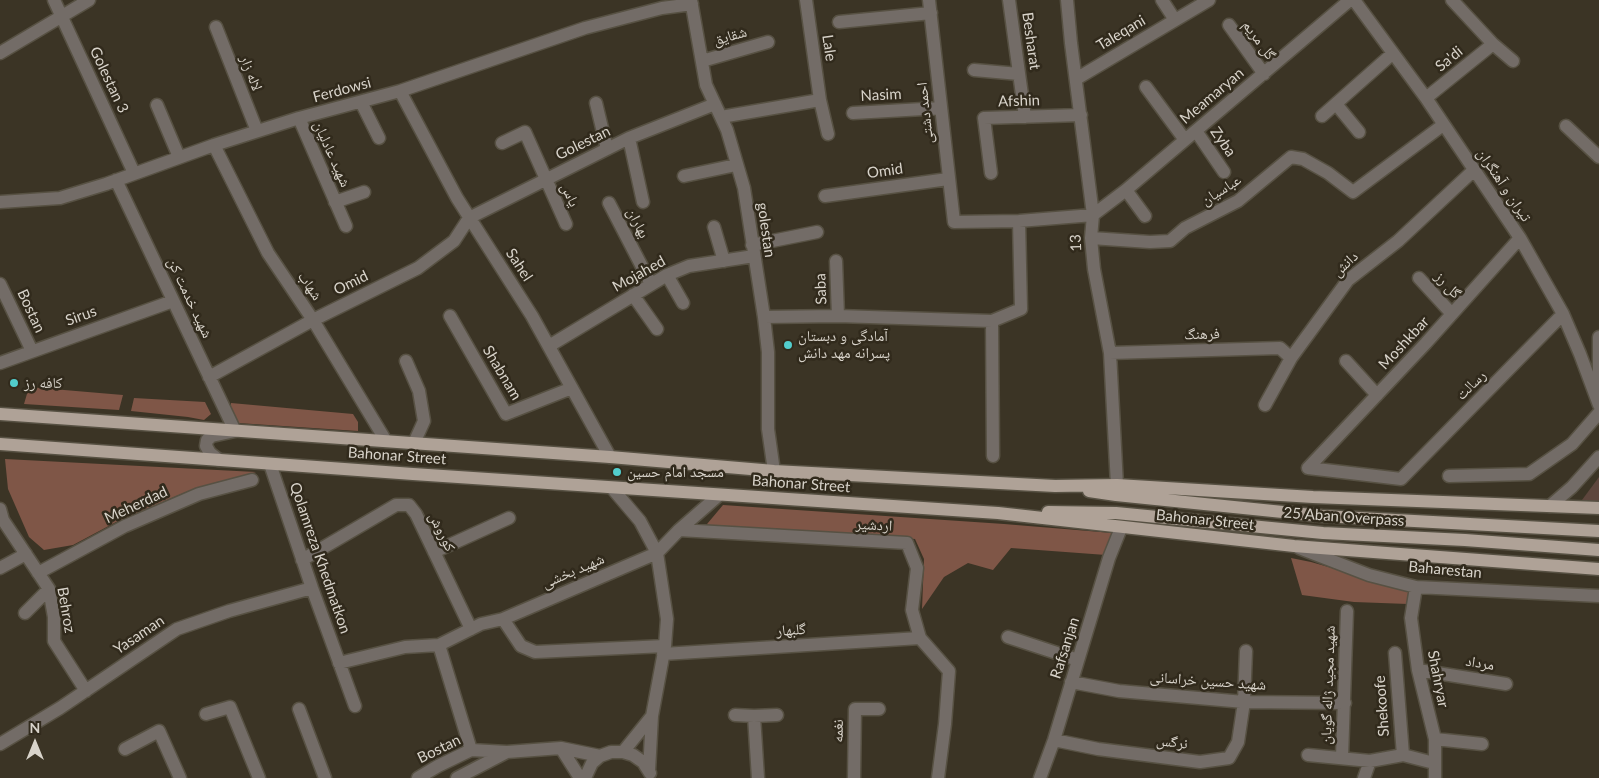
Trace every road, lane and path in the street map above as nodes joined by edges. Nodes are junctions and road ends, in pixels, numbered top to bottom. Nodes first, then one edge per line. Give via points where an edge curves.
1 (54, 0) edge
2 (89, 0) edge
3 (806, 0) edge
4 (1009, 0) edge
5 (1067, 0) edge
6 (1162, 0) edge
7 (1209, 0) edge
8 (1350, 0) edge
9 (1354, 0) edge
10 (1452, 0) edge
11 (692, 2) edge
12 (930, 6) edge
13 (62, 16) junction
14 (1174, 20) junction
15 (839, 22) dead end
16 (1229, 25) dead end
17 (216, 27) dead end
18 (768, 42) dead end
19 (1492, 44) junction
20 (0, 53) edge
21 (1392, 54) junction
22 (702, 61) junction
23 (1513, 61) dead end
24 (974, 70) dead end
25 (1019, 74) junction
26 (1264, 74) junction
27 (1076, 78) junction
28 (1146, 87) dead end
29 (400, 91) junction
30 (1426, 98) junction
31 (820, 100) junction
32 (361, 102) junction
33 (596, 103) dead end
34 (715, 104) junction
35 (1336, 104) junction
36 (157, 105) dead end
37 (941, 108) junction
38 (853, 113) dead end
39 (1081, 114) junction
40 (1322, 116) dead end
41 (721, 117) junction
42 (1025, 117) junction
43 (299, 118) junction
44 (1443, 125) junction
45 (1566, 126) dead end
46 (1196, 131) junction
47 (257, 132) junction
48 (1358, 132) dead end
49 (828, 134) dead end
50 (378, 138) dead end
51 (629, 138) junction
52 (1185, 140) junction
53 (502, 143) dead end
54 (214, 145) junction
55 (607, 149) junction
56 (179, 157) junction
57 (1599, 157) edge
58 (736, 165) junction
59 (1474, 170) junction
60 (1224, 172) dead end
61 (134, 173) junction
62 (991, 173) dead end
63 (684, 176) dead end
64 (545, 179) junction
65 (948, 179) junction
66 (116, 180) junction
67 (1126, 190) junction
68 (364, 192) dead end
69 (825, 196) dead end
70 (0, 202) edge
71 (335, 202) junction
72 (643, 202) dead end
73 (609, 203) dead end
74 (1092, 215) junction
75 (1144, 216) dead end
76 (469, 218) junction
77 (1019, 221) junction
78 (566, 224) dead end
79 (346, 226) dead end
80 (714, 227) dead end
81 (817, 232) dead end
82 (1091, 238) junction
83 (1520, 238) junction
84 (753, 250) junction
85 (724, 261) junction
86 (836, 261) dead end
87 (666, 275) junction
88 (1419, 278) dead end
89 (0, 284) edge
90 (651, 284) junction
91 (633, 295) junction
92 (173, 301) junction
93 (683, 303) dead end
94 (1452, 314) junction
95 (1563, 314) junction
96 (450, 316) dead end
97 (838, 316) junction
98 (764, 317) junction
99 (313, 320) junction
100 (992, 321) junction
101 (657, 329) dead end
102 (1599, 337) edge
103 (549, 346) junction
104 (32, 351) junction
105 (1110, 353) junction
106 (1291, 358) junction
107 (406, 361) dead end
108 (1346, 361) dead end
109 (0, 363) edge
110 (209, 377) junction
111 (1599, 382) edge
112 (572, 388) junction
113 (1377, 395) junction
114 (1265, 405) dead end
115 (1599, 405) edge
116 (1599, 413) edge
117 (0, 414) edge
118 (235, 431) junction
119 (386, 441) junction
120 (414, 443) junction
121 (0, 444) edge
122 (993, 456) dead end
123 (610, 457) junction
124 (1599, 457) edge
125 (219, 460) junction
126 (270, 464) junction
127 (1308, 468) joint
128 (774, 471) junction
129 (1449, 476) dead end
130 (252, 480) dead end
131 (1117, 485) junction
132 (1055, 486) junction
133 (612, 488) junction
134 (719, 495) junction
135 (1550, 506) junction
136 (1599, 508) edge
137 (0, 509) edge
138 (998, 513) junction
139 (509, 518) dead end
140 (1121, 528) junction
141 (679, 530) junction
142 (1599, 531) edge
143 (1294, 546) junction
144 (1599, 550) edge
145 (434, 552) junction
146 (657, 553) junction
147 (26, 554) junction
148 (302, 560) junction
149 (0, 568) edge
150 (1599, 569) edge
151 (38, 573) junction
152 (1416, 587) junction
153 (312, 588) junction
154 (49, 589) junction
155 (1599, 596) edge
156 (1347, 611) dead end
157 (25, 613) dead end
158 (503, 619) junction
159 (471, 629) junction
160 (1008, 637) dead end
161 (920, 638) junction
162 (439, 646) junction
163 (664, 650) junction
164 (1246, 651) dead end
165 (1395, 654) dead end
166 (1078, 660) junction
167 (339, 663) junction
168 (1418, 670) junction
169 (1071, 682) junction
170 (1506, 684) dead end
171 (86, 691) junction
172 (1244, 702) junction
173 (1345, 703) junction
174 (355, 706) dead end
175 (879, 709) dead end
176 (299, 710) dead end
177 (206, 714) dead end
178 (735, 715) dead end
179 (777, 715) dead end
180 (652, 716) junction
181 (754, 716) junction
182 (1435, 738) junction
183 (1054, 740) junction
184 (0, 744) edge
185 (1482, 744) dead end
186 (561, 748) junction
187 (126, 749) dead end
188 (471, 750) junction
189 (507, 752) junction
190 (623, 752) junction
191 (1402, 755) junction
192 (600, 756) junction
193 (1308, 756) dead end
194 (1342, 757) junction
195 (1370, 761) junction
196 (1434, 763) junction
197 (650, 774) edge
198 (180, 778) edge
199 (259, 778) edge
200 (325, 778) edge
201 (418, 778) edge
202 (457, 778) edge
203 (580, 778) edge
204 (585, 778) edge
205 (758, 778) edge
206 (854, 778) edge
207 (938, 778) edge
208 (1040, 778) edge
209 (1364, 778) edge
210 (1435, 778) edge

1 - 13 street, Golestan 3
2 - 13 street
3 - 31 street, Lale
4 - 25 street, Besharat
5 - 27 street, 13
6 - 14 street
7 - 14 street, Taleqani
8 - 26 street, Meamaryan
9 - 21 street, تیران و آهنگران
10 - 19 street
11 - 22 street, golestan
11 - 29 street, Ferdowsi via 585,28
12 - 15 street
12 - 37 street, احمد دشتی
13 - 20 street
13 - 61 street, Golestan 3
14 - 27 street, Taleqani
16 - 26 street, گل مریم
17 - 47 street, لاله زار
18 - 22 street, شقایق
19 - 23 street
19 - 30 street, Sa'di
21 - 30 street, تیران و آهنگران
21 - 35 street
22 - 34 street, golestan via 706,85
24 - 25 street
25 - 42 street, Besharat
26 - 46 street, Meamaryan
27 - 39 street, 13
28 - 52 street
29 - 32 street, Ferdowsi
29 - 76 street, Sahel
30 - 44 street, تیران و آهنگران
31 - 41 street
31 - 49 street, Lale
32 - 43 street, Ferdowsi
32 - 50 street
33 - 55 street
34 - 41 street, golestan
34 - 51 street, Golestan
35 - 40 street
35 - 48 street
36 - 56 street
37 - 38 street, Nasim
37 - 65 street, احمد دشتی
39 - 42 street, Afshin
39 - 74 street, 13
41 - 58 street, golestan
42 - 62 street, Afshin via 984,118
43 - 47 street, Ferdowsi
43 - 71 street, شهید عادلیان
44 - 59 street, تیران و آهنگران
44 - 82 street, عباسیان via 1353,192 1320,168 1291,157 1238,201 1185,228 1170,241
45 - 57 street
46 - 52 street, Meamaryan
46 - 60 street, Zyba
47 - 54 street, Ferdowsi
51 - 55 street, Golestan
51 - 72 street
52 - 67 street, Meamaryan
53 - 64 street, یاس via 525,132
54 - 56 street, Ferdowsi
54 - 99 street, شهاب via 268,253
55 - 64 street, Golestan
56 - 61 street, Ferdowsi
58 - 63 street
58 - 84 street, golestan via 744,188
59 - 83 street, تیران و آهنگران
59 - 106 street, دانش via 1398,241 1348,280
61 - 66 street, Ferdowsi
64 - 76 street, Golestan
64 - 78 street, یاس
65 - 69 street, Omid
65 - 77 street, احمد دشتی via 954,222
66 - 70 street, Ferdowsi via 60,198
66 - 92 street, شهید خدمت کن
67 - 74 street, Meamaryan
67 - 75 street
68 - 71 street, شهید عادلیان
71 - 79 street, شهید عادلیان
73 - 90 street, بهاران
74 - 77 street
74 - 82 street, 13
76 - 99 street, Omid via 454,241 418,268
76 - 103 street, Sahel
77 - 100 street via 1021,308
80 - 85 street
81 - 84 street, Mojahed
82 - 105 street, 13
83 - 94 street, Moshkbar
83 - 95 street, تیران و آهنگران
84 - 85 street, Mojahed
84 - 98 street, golestan
85 - 87 street, Mojahed via 689,266
86 - 97 street, Saba
87 - 90 street, Mojahed
87 - 93 street
88 - 94 street, گل رز
89 - 104 street, Bostan
90 - 91 street, Mojahed
91 - 101 street
91 - 103 street, Mojahed
92 - 104 street, Sirus
92 - 110 street, شهید خدمت کن
94 - 113 street, Moshkbar
95 - 115 street, تیران و آهنگران
95 - 127 street, رسالت via 1401,479
96 - 112 street, Shabnam via 506,414
97 - 98 street
97 - 100 street
98 - 128 street, golestan via 768,352 768,429
99 - 110 street, Omid
99 - 119 street, شهاب
100 - 122 street
102 - 111 street
103 - 112 street, Sahel
104 - 109 street, Sirus
105 - 106 street, فرهنگ via 1280,348
105 - 131 street, 13
106 - 114 street, دانش
107 - 120 street via 419,391 424,421
108 - 113 street
110 - 118 street, شهید خدمت کن
112 - 123 street, Sahel
113 - 127 street, Moshkbar
116 - 129 street via 1572,444 1529,474
117 - 118 main road, Bahonar Street
118 - 119 main road, Bahonar Street
118 - 125 street via 207,440 210,453
119 - 120 main road, Bahonar Street
120 - 123 main road, Bahonar Street
121 - 125 main road, Bahonar Street
123 - 128 main road, Bahonar Street
124 - 135 street
125 - 126 main road, Bahonar Street
126 - 133 main road, Bahonar Street
126 - 148 street, Qolamreza Khedmatkon
128 - 132 main road, Bahonar Street
130 - 151 street, Meherdad via 199,494 149,515
131 - 132 main road, Bahonar Street
131 - 135 main road, Bahonar Street
132 - 142 main road, 25 Aban Overpass via 1322,516
133 - 134 main road, Bahonar Street
133 - 146 street via 640,521
134 - 138 main road, Bahonar Street
134 - 141 street
135 - 136 main road, Bahonar Street
137 - 147 street, Behroz via 3,520
138 - 140 main road, Bahonar Street
138 - 144 main road, 25 Aban Overpass via 1116,513 1323,533
139 - 145 street
140 - 143 main road, Bahonar Street
140 - 166 street, Rafsanjan
141 - 146 street
141 - 161 street, اردشیر via 907,543 918,568 912,610
143 - 150 main road, Bahonar Street
143 - 152 street, Baharestan via 1369,575
145 - 148 street, کوروش via 409,505 396,505
145 - 159 street, کوروش
146 - 158 street, شهید بخشی
146 - 163 street via 667,619
147 - 149 street
147 - 151 street, Behroz
148 - 153 street, Qolamreza Khedmatkon
151 - 154 street, Behroz
152 - 155 street, Baharestan
152 - 168 street, Shahryar via 1411,618
153 - 167 street, Qolamreza Khedmatkon
153 - 171 street, Yasaman via 230,610 176,629
154 - 157 street
154 - 171 street, Behroz via 54,641
156 - 173 street, شهید مجید ژاله گویان
158 - 159 street
158 - 163 street via 521,646 535,652
159 - 162 street
160 - 166 street
161 - 163 street, گلبهار
161 - 207 street, اردشیر via 949,671
162 - 167 street via 405,647
162 - 188 street
163 - 180 street
164 - 172 street
165 - 191 street, Shekoofe
166 - 169 street, Rafsanjan
167 - 174 street, Qolamreza Khedmatkon
168 - 170 street, مرداد
168 - 182 street, Shahryar
169 - 172 street, شهید حسین خراسانی via 1118,691
169 - 183 street, Rafsanjan
171 - 184 street, Yasaman
172 - 173 street, شهید حسین خراسانی
172 - 183 street, نرگس via 1238,742 1229,758 1200,762
173 - 194 street, شهید مجید ژاله گویان
175 - 206 street, نغمه via 855,709
176 - 200 street
177 - 199 street via 230,707
178 - 181 street
179 - 181 street
180 - 190 street
180 - 197 street
181 - 205 street
182 - 185 street
182 - 196 street, Shahryar
183 - 208 street, Rafsanjan
186 - 189 street, Bostan
186 - 192 street, Bostan
186 - 203 street
187 - 198 street via 159,730
188 - 189 street, Bostan
188 - 201 street, Bostan
189 - 202 street
190 - 192 street
190 - 197 street via 643,762
191 - 195 street, شهید مجید ژاله گویان
191 - 196 street, شهید مجید ژاله گویان
192 - 204 street
193 - 194 street
194 - 195 street, شهید مجید ژاله گویان
195 - 209 street
196 - 210 street, Shahryar

